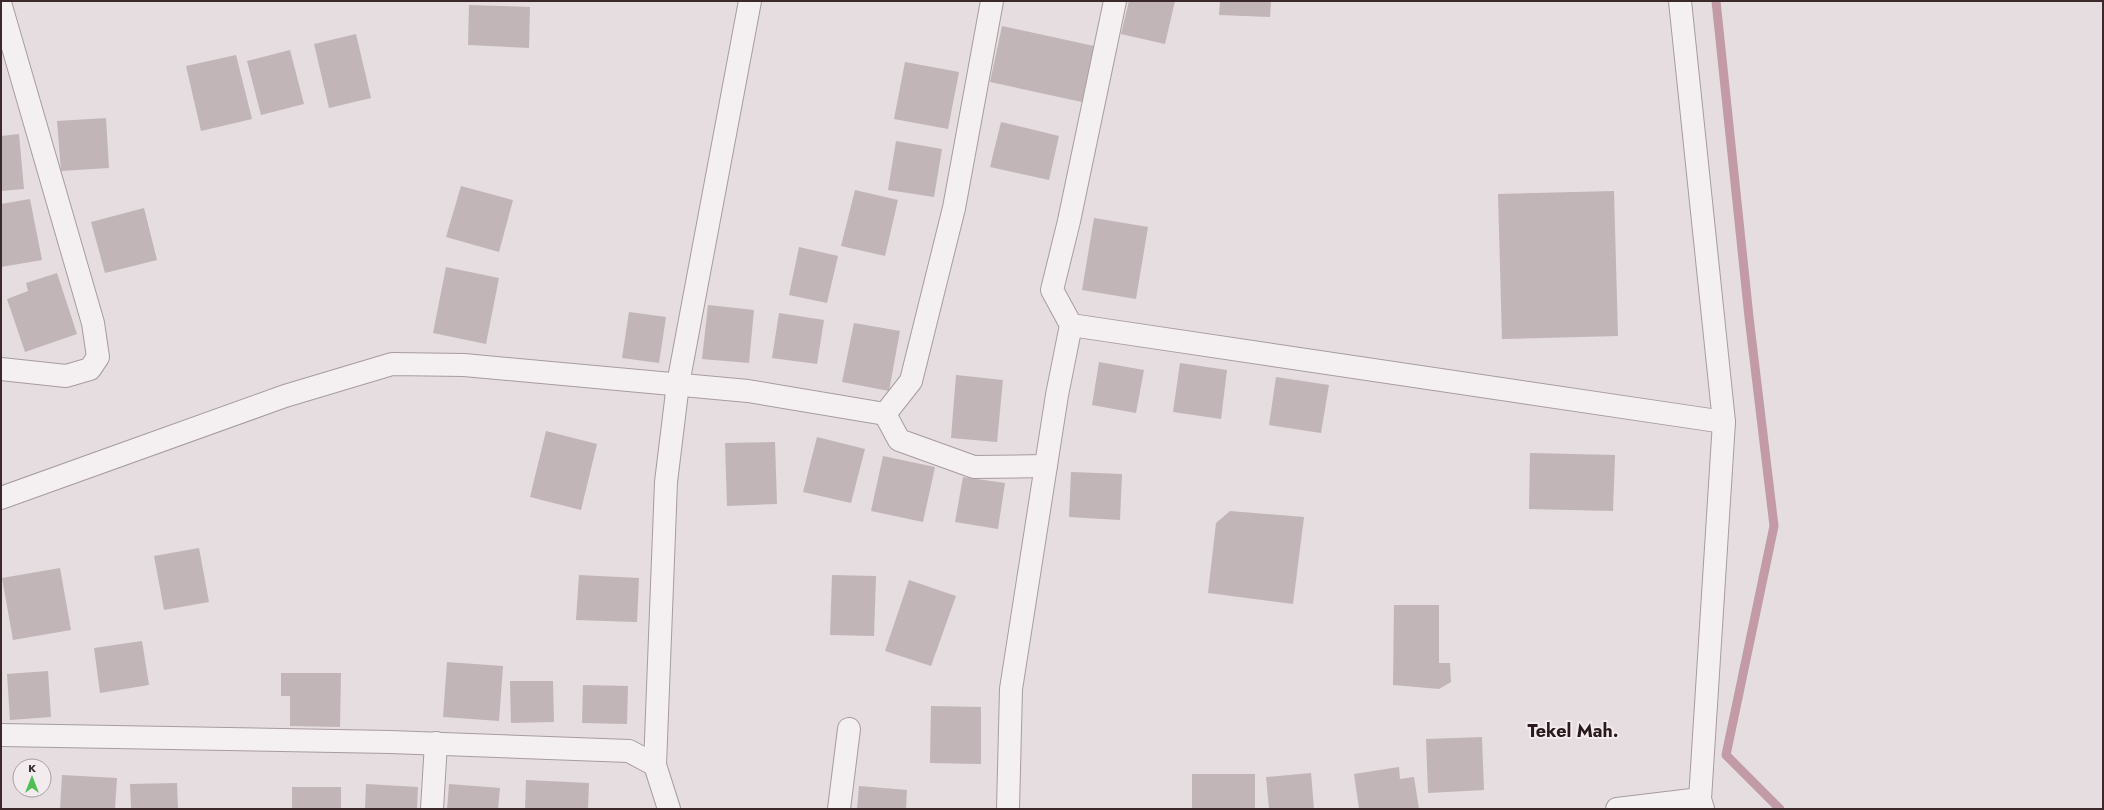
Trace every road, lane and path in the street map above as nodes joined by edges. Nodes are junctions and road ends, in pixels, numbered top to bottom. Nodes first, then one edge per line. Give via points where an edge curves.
1 (750, 1) edge
2 (992, 1) edge
3 (1115, 1) edge
4 (1680, 1) edge
5 (1, 6) edge
6 (1072, 325) junction
7 (1, 369) edge
8 (678, 384) junction
9 (885, 414) junction
10 (1724, 422) junction
11 (1046, 466) junction
12 (1, 498) edge
13 (849, 729) dead end
14 (1, 735) edge
15 (436, 743) junction
16 (655, 765) junction
17 (1702, 804) edge
18 (432, 809) edge
19 (669, 809) edge
20 (839, 809) edge
21 (1008, 809) edge
22 (1617, 809) edge

1 - 8 street
2 - 9 street via 954,208 912,381
3 - 6 street via 1052,290
4 - 10 street
5 - 7 street via 93,323 98,357 90,369 66,376
6 - 10 street
6 - 11 street via 1057,395
8 - 9 street via 748,391
8 - 12 street via 464,365 392,364 285,396
8 - 16 street via 666,482
9 - 11 street via 899,440 974,467
10 - 17 street
11 - 21 street via 1012,689
13 - 20 street
14 - 15 street
15 - 16 street via 629,751
15 - 18 street
16 - 19 street
17 - 22 street

